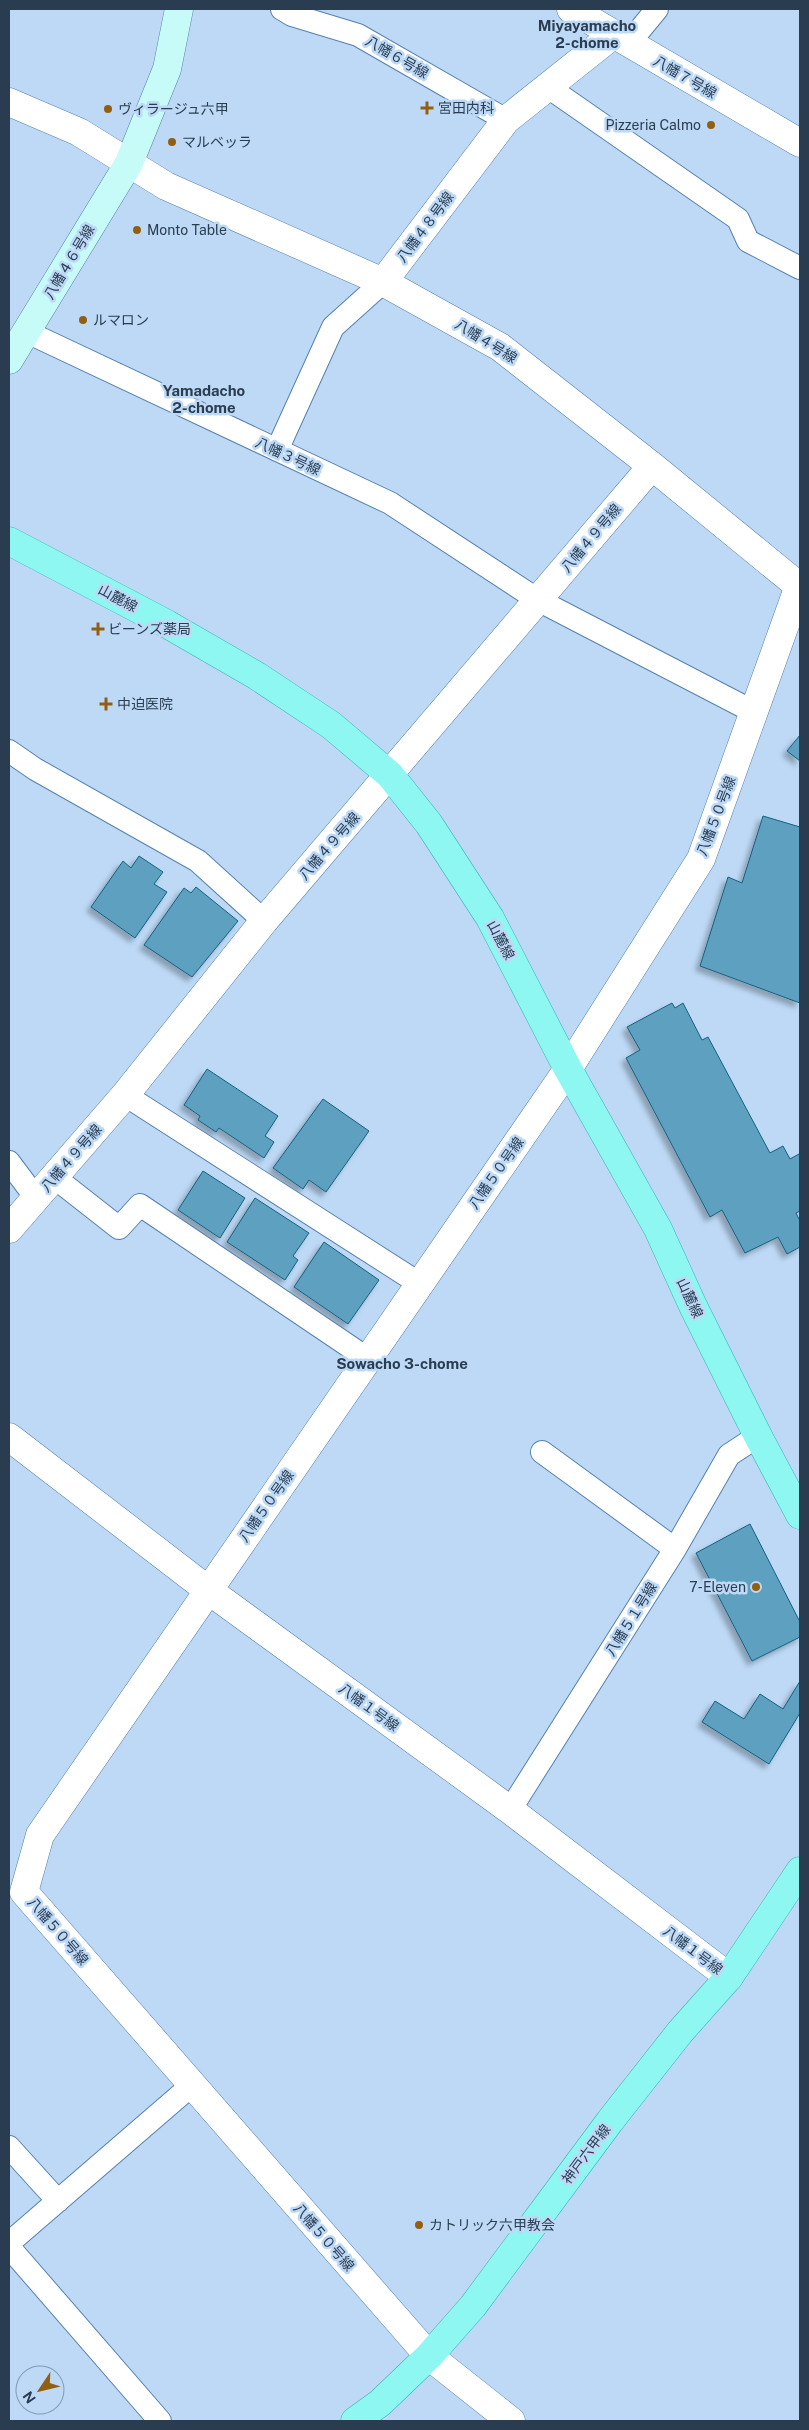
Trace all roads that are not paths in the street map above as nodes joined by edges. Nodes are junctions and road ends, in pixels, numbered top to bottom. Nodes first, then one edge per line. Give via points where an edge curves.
1 (179, 9) edge
2 (282, 9) edge
3 (571, 9) edge
4 (657, 9) edge
5 (621, 39) junction
6 (548, 87) junction
7 (9, 102) edge
8 (506, 120) junction
9 (800, 143) edge
10 (129, 163) junction
11 (800, 268) edge
12 (384, 282) junction
13 (27, 332) junction
14 (9, 360) edge
15 (277, 450) junction
16 (652, 466) junction
17 (9, 542) edge
18 (800, 583) edge
19 (800, 587) edge
20 (538, 600) junction
21 (754, 712) junction
22 (9, 751) edge
23 (390, 775) junction
24 (264, 921) junction
25 (568, 1069) junction
26 (125, 1095) junction
27 (9, 1162) edge
28 (54, 1177) junction
29 (36, 1198) junction
30 (9, 1229) edge
31 (420, 1284) junction
32 (368, 1359) junction
33 (758, 1436) junction
34 (9, 1437) edge
35 (542, 1452) dead end
36 (800, 1515) edge
37 (675, 1549) junction
38 (208, 1590) junction
39 (510, 1810) junction
40 (800, 1871) edge
41 (16, 1899) edge
42 (729, 1977) junction
43 (192, 2085) junction
44 (9, 2147) edge
45 (58, 2201) junction
46 (9, 2243) edge
47 (9, 2247) edge
48 (429, 2356) junction
49 (160, 2421) edge
50 (354, 2421) edge
51 (511, 2421) edge

1 - 10 street, 八幡４６号線 via 167,69
2 - 8 lane, 八幡６号線 via 358,35
3 - 5 street, 八幡７号線
4 - 5 lane
5 - 6 street, 八幡４８号線
5 - 9 street, 八幡７号線
6 - 8 street, 八幡４８号線
6 - 11 lane via 738,219 748,241
7 - 10 street, 八幡４号線 via 78,132
8 - 12 street, 八幡４８号線
10 - 12 street, 八幡４号線 via 166,186
10 - 13 street, 八幡４６号線
12 - 15 lane, 八幡４８号線 via 333,327
12 - 16 street, 八幡４号線 via 500,347
13 - 14 street, 八幡４６号線
13 - 15 lane, 八幡３号線
15 - 20 lane, 八幡３号線 via 390,504
16 - 19 street, 八幡４号線
16 - 20 street, 八幡４９号線
17 - 23 main road, 山麓線 via 257,676 331,725
18 - 19 street, 八幡５０号線
19 - 21 street, 八幡５０号線
20 - 21 lane, 八幡３号線
20 - 23 street, 八幡４９号線
21 - 25 street, 八幡５０号線 via 701,859
22 - 24 lane via 198,861
23 - 24 street, 八幡４９号線
23 - 25 main road, 山麓線 via 429,824 490,918
24 - 26 street, 八幡４９号線
25 - 31 street, 八幡５０号線
25 - 33 main road, 山麓線 via 658,1229
26 - 28 street, 八幡４９号線
26 - 31 lane
27 - 29 lane
28 - 29 street, 八幡４９号線
28 - 32 lane via 118,1228 140,1205
29 - 30 street, 八幡４９号線
31 - 32 street, 八幡５０号線
32 - 38 street, 八幡５０号線
33 - 36 main road, 山麓線
33 - 37 lane, 八幡５１号線 via 728,1455
34 - 38 street, 八幡１号線
35 - 37 lane
37 - 39 lane, 八幡５１号線
38 - 39 street, 八幡１号線
38 - 41 street, 八幡５０号線 via 40,1835
39 - 42 street, 八幡１号線
40 - 42 main road, 神戸六甲線
41 - 43 street, 八幡５０号線
42 - 48 main road, 神戸六甲線 via 680,2032 473,2306
43 - 45 lane
43 - 48 street, 八幡５０号線
44 - 45 lane
45 - 46 lane
47 - 49 lane
48 - 50 main road, 神戸六甲線 via 380,2403
48 - 51 street, 八幡５０号線

